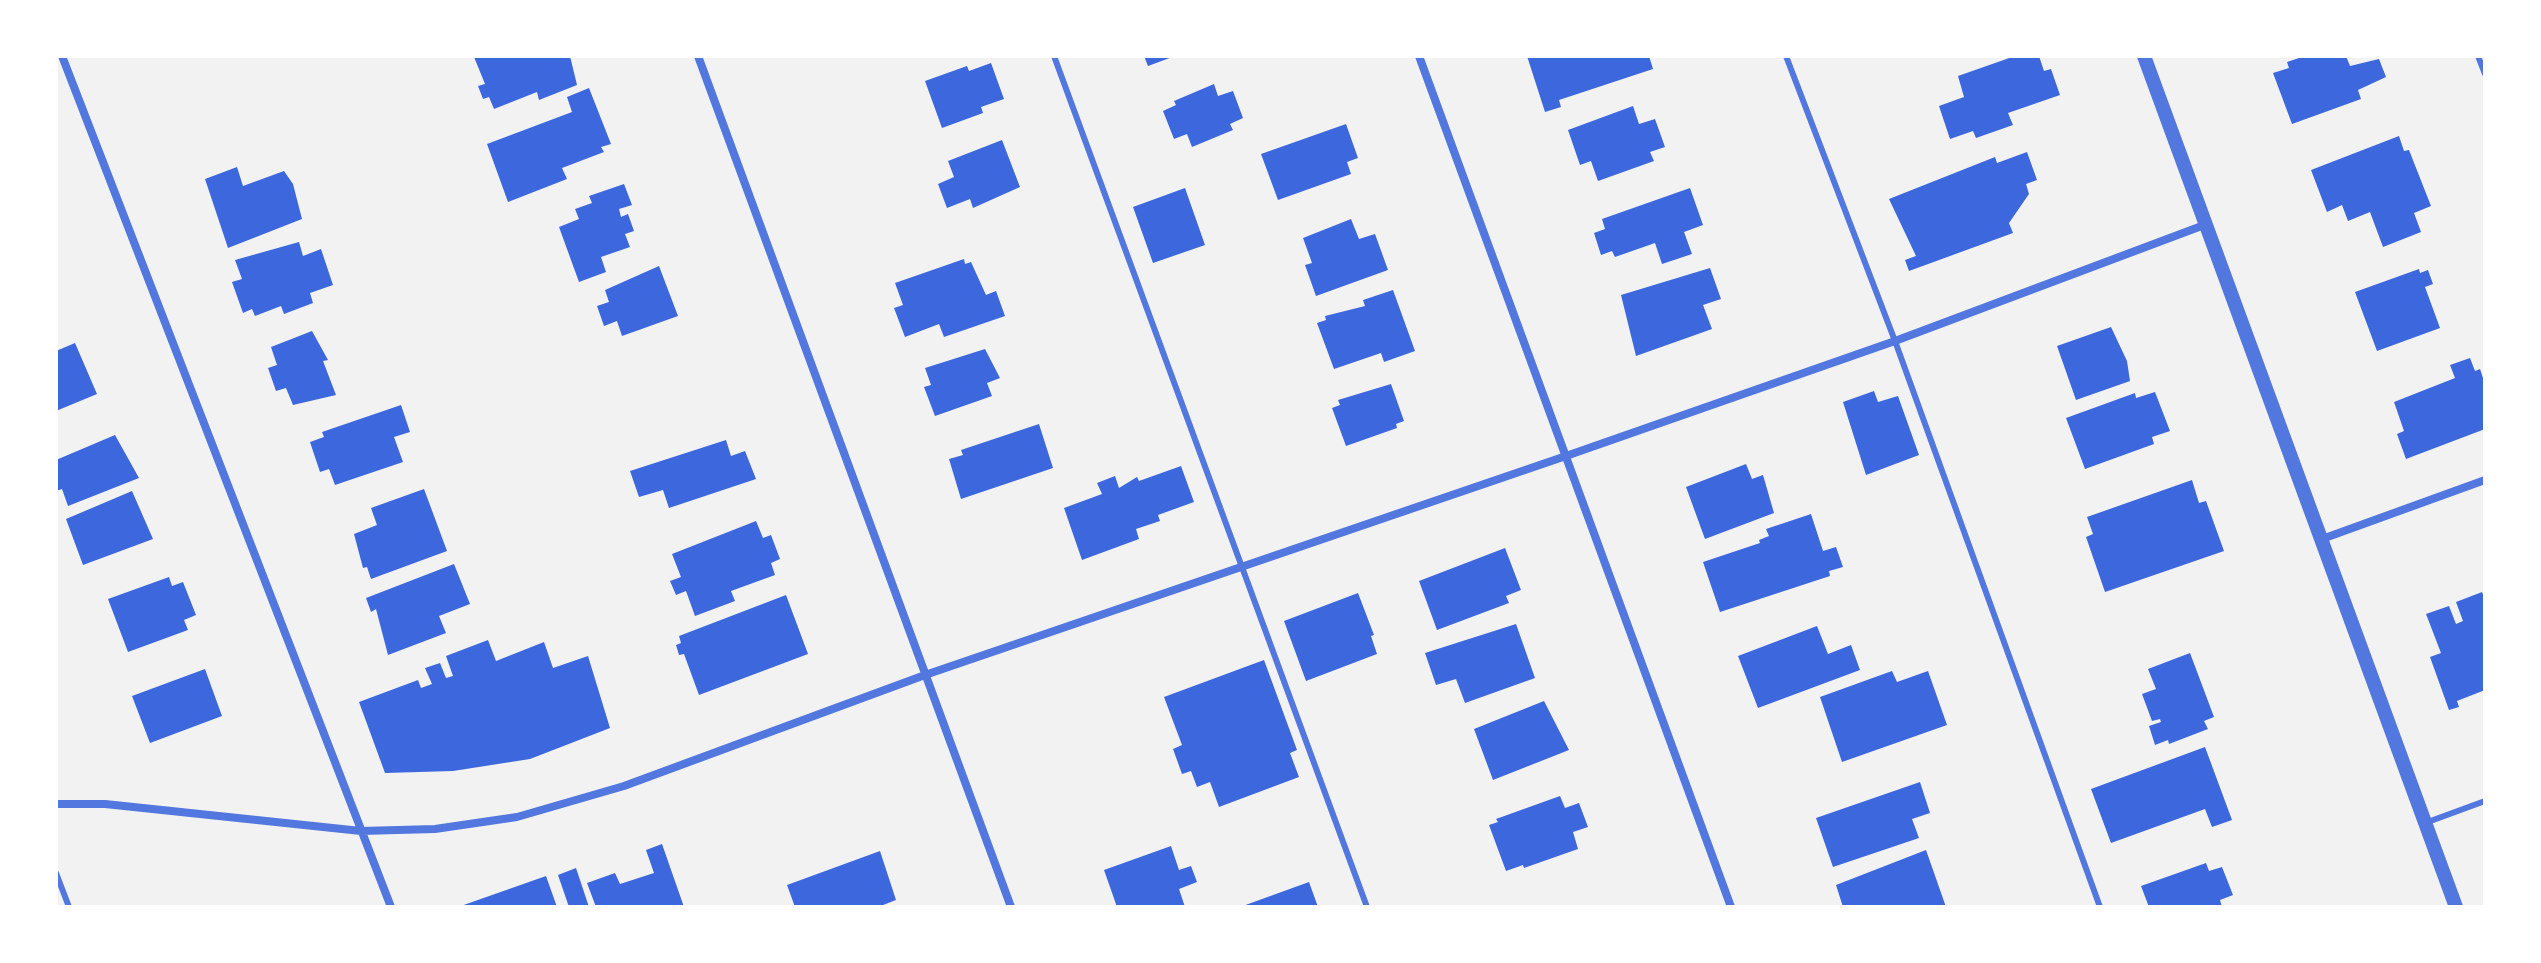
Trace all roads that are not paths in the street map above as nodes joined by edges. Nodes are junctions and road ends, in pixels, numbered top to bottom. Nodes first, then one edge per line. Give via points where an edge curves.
1 (62, 56) edge
2 (698, 56) edge
3 (1054, 56) edge
4 (1419, 56) edge
5 (1786, 56) edge
6 (2144, 56) edge
7 (2478, 56) edge
8 (2485, 74) edge
9 (2207, 224) junction
10 (1895, 341) junction
11 (1566, 456) junction
12 (2485, 480) edge
13 (2322, 539) junction
14 (1242, 565) junction
15 (925, 675) junction
16 (2485, 801) edge
17 (56, 804) edge
18 (2425, 823) junction
19 (361, 831) junction
20 (56, 873) edge
21 (69, 907) edge
22 (391, 907) edge
23 (1011, 907) edge
24 (1367, 907) edge
25 (1731, 907) edge
26 (2100, 907) edge
27 (2456, 907) edge

1 - 19 street
2 - 15 street
3 - 14 lane
4 - 11 street
5 - 10 lane
6 - 9 street
7 - 8 lane
9 - 10 street
9 - 13 street
10 - 11 street
10 - 26 lane
11 - 14 street
11 - 25 street
12 - 13 street
13 - 18 street
14 - 15 street
14 - 24 lane
15 - 19 street via 624,786 532,812 435,829
15 - 23 street
16 - 18 lane
17 - 19 street via 105,804
18 - 27 street
19 - 22 street
20 - 21 lane

